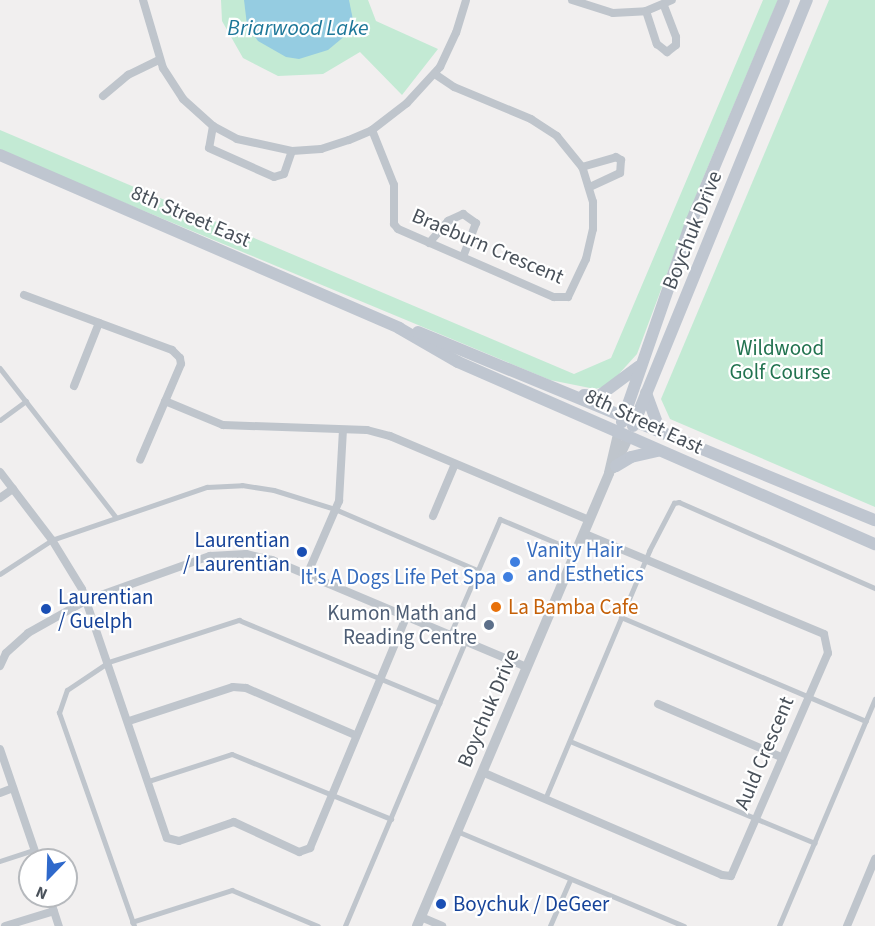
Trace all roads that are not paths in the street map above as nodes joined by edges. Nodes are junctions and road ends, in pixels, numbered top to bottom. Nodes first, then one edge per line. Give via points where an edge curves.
1 (143, 0) edge
2 (466, 0) edge
3 (572, 0) edge
4 (784, 0) edge
5 (807, 0) edge
6 (668, 3) edge
7 (646, 11) junction
8 (159, 60) junction
9 (435, 74) junction
10 (103, 96) dead end
11 (213, 126) junction
12 (372, 130) junction
13 (292, 151) junction
14 (0, 155) edge
15 (582, 167) junction
16 (590, 187) junction
17 (429, 243) junction
18 (462, 257) junction
19 (24, 295) dead end
20 (99, 323) junction
21 (399, 328) junction
22 (639, 366) junction
23 (0, 368) edge
24 (74, 386) dead end
25 (646, 393) junction
26 (574, 394) junction
27 (26, 401) junction
28 (165, 401) junction
29 (630, 418) junction
30 (0, 420) edge
31 (343, 430) junction
32 (660, 432) junction
33 (624, 433) junction
34 (657, 451) junction
35 (140, 460) dead end
36 (455, 464) junction
37 (613, 469) junction
38 (0, 472) edge
39 (13, 489) junction
40 (0, 498) edge
41 (335, 509) junction
42 (433, 516) dead end
43 (116, 517) junction
44 (589, 520) junction
45 (875, 520) edge
46 (584, 533) junction
47 (52, 540) junction
48 (875, 544) edge
49 (576, 551) junction
50 (646, 559) junction
51 (477, 570) junction
52 (0, 574) edge
53 (307, 575) junction
54 (875, 588) edge
55 (87, 600) junction
56 (406, 617) junction
57 (621, 617) junction
58 (450, 635) junction
59 (465, 642) junction
60 (109, 663) junction
61 (0, 666) edge
62 (526, 667) junction
63 (381, 677) junction
64 (808, 696) junction
65 (875, 699) edge
66 (439, 703) junction
67 (658, 704) dead end
68 (866, 721) junction
69 (129, 722) junction
70 (355, 735) junction
71 (570, 741) junction
72 (0, 749) edge
73 (781, 757) junction
74 (482, 772) junction
75 (149, 781) junction
76 (13, 788) junction
77 (331, 792) junction
78 (0, 793) edge
79 (545, 799) junction
80 (756, 818) junction
81 (391, 819) junction
82 (457, 831) junction
83 (815, 843) junction
84 (33, 848) edge
85 (18, 855) edge
86 (875, 859) edge
87 (0, 861) edge
88 (570, 880) junction
89 (53, 908) edge
90 (54, 911) junction
91 (419, 921) edge
92 (133, 924) edge
93 (5, 926) edge
94 (59, 926) edge
95 (318, 926) edge
96 (345, 926) edge
97 (442, 926) edge
98 (550, 926) edge
99 (684, 926) edge
100 (779, 926) edge
101 (847, 926) edge

1 - 8 street
2 - 9 street via 456,33
3 - 7 street via 613,13
4 - 22 main road, Boychuk Drive via 708,178
5 - 25 main road, Boychuk Drive
6 - 7 street
6 - 7 street via 676,45 667,52 657,44
8 - 10 street via 128,75
8 - 11 street via 183,99
9 - 12 street via 407,103
9 - 15 street, Braeburn Crescent via 454,87 531,119 557,136
11 - 13 street via 248,143
11 - 13 street via 209,148 274,177 284,174
12 - 13 street via 321,149
12 - 17 street, Braeburn Crescent via 393,185 394,224
14 - 21 main road, 8th Street East
15 - 16 street, Braeburn Crescent
15 - 16 street via 615,157 621,160 620,173
16 - 18 street, Braeburn Crescent via 593,229 580,276 568,297 554,297
17 - 18 street, Braeburn Crescent
17 - 18 street via 448,221 463,213 476,223
19 - 20 street
20 - 24 street
20 - 28 street via 172,350 180,357 182,364
21 - 26 main road, 8th Street East via 419,332
21 - 33 main road, 8th Street East via 458,362
22 - 26 main road via 598,396
22 - 29 main road, Boychuk Drive
23 - 27 lane
25 - 29 main road, Boychuk Drive
25 - 32 main road
26 - 29 main road, 8th Street East
27 - 30 lane
27 - 43 lane
28 - 31 street via 223,425
28 - 35 street
29 - 32 main road, 8th Street East
29 - 33 main road, Boychuk Drive
31 - 36 street via 367,430 390,436
31 - 41 street via 339,501
32 - 45 main road, 8th Street East
33 - 34 main road, 8th Street East
33 - 37 street, Boychuk Drive
34 - 37 main road via 631,457
34 - 48 main road, 8th Street East
36 - 42 street
36 - 44 street
37 - 44 street, Boychuk Drive
38 - 39 street
39 - 40 street
39 - 47 street
41 - 43 lane via 274,490 242,485 207,487
41 - 51 lane
41 - 53 street
43 - 47 lane
44 - 46 street, Boychuk Drive
46 - 49 street, Boychuk Drive
46 - 50 street, Auld Crescent
47 - 52 lane
47 - 55 street
49 - 51 lane via 503,518 498,521
49 - 62 street, Boychuk Drive
50 - 54 lane via 668,508 679,502
50 - 57 lane
50 - 64 street, Auld Crescent via 824,634 828,653
51 - 58 lane
53 - 55 street via 246,554 210,556
53 - 56 street
55 - 60 street
55 - 61 street via 28,633 6,653
56 - 58 street
56 - 63 street
57 - 64 lane
57 - 71 lane
58 - 59 street
59 - 62 street
59 - 66 lane
60 - 63 lane via 239,620
60 - 69 street
60 - 92 lane via 67,690 59,713
62 - 74 street, Boychuk Drive
63 - 66 lane
63 - 70 street
64 - 68 lane
64 - 73 street, Auld Crescent
65 - 68 lane
66 - 81 lane
67 - 73 street
68 - 83 lane
69 - 70 street via 233,687 246,688
69 - 75 street
70 - 77 street
71 - 79 lane
71 - 80 lane
72 - 76 street
73 - 80 street, Auld Crescent
74 - 79 street, Auld Crescent
74 - 82 street, Boychuk Drive
75 - 77 lane via 232,754
75 - 77 street via 167,838 179,841 234,822 305,852
76 - 78 street
76 - 84 street
77 - 81 lane
79 - 80 street, Auld Crescent via 727,877 734,872
80 - 83 lane
81 - 96 lane
82 - 88 lane
82 - 91 street, Boychuk Drive
83 - 100 lane
85 - 87 lane
86 - 101 street
88 - 98 lane
88 - 99 lane
89 - 90 street
90 - 93 street
90 - 94 street
91 - 97 street
92 - 95 lane via 232,890

